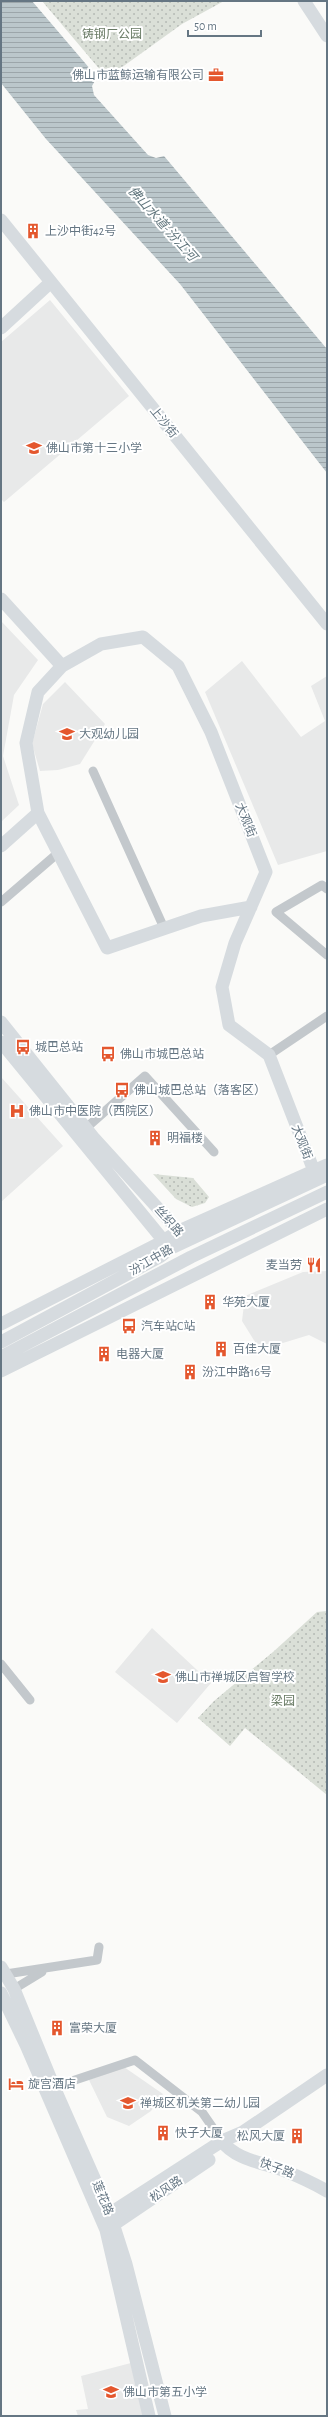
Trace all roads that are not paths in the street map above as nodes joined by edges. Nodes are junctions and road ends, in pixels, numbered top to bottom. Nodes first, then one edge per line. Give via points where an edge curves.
1 (304, 1) edge
2 (327, 36) edge
3 (1, 220) edge
4 (51, 282) junction
5 (1, 328) edge
6 (1, 599) edge
7 (327, 624) edge
8 (62, 666) junction
9 (93, 771) dead end
10 (38, 813) junction
11 (1, 846) edge
12 (58, 852) junction
13 (327, 888) edge
14 (1, 902) edge
15 (251, 907) junction
16 (164, 928) junction
17 (327, 955) edge
18 (327, 1016) edge
19 (1, 1022) edge
20 (1, 1042) edge
21 (269, 1055) junction
22 (86, 1128) junction
23 (214, 1152) dead end
24 (327, 1165) edge
25 (314, 1171) junction
26 (327, 1175) edge
27 (327, 1194) edge
28 (327, 1209) edge
29 (183, 1236) junction
30 (163, 1247) junction
31 (191, 1257) junction
32 (1, 1324) edge
33 (1, 1342) edge
34 (1, 1357) edge
35 (1, 1371) edge
36 (1, 1664) edge
37 (30, 1700) dead end
38 (99, 1947) dead end
39 (47, 1969) junction
40 (3, 1973) edge
41 (14, 1989) junction
42 (1, 1994) edge
43 (327, 2075) edge
44 (54, 2087) junction
45 (225, 2145) junction
46 (327, 2191) edge
47 (108, 2222) junction
48 (149, 2416) edge
49 (165, 2416) edge

1 - 2 main road
3 - 4 main road, 上沙街
4 - 5 main road
4 - 7 main road, 上沙街
6 - 8 main road
8 - 10 main road, 大观街 via 38,692 26,743
8 - 15 main road, 大观街 via 101,644 143,637 178,666 211,732 266,872
9 - 16 street
10 - 11 main road
10 - 12 main road, 大观街
12 - 14 street
12 - 16 main road, 大观街 via 107,948
13 - 17 street via 322,885 276,912
15 - 16 main road via 201,916
15 - 21 main road, 大观街 via 235,943 222,987 229,1025
18 - 21 street
19 - 22 main road, 丝织路
20 - 30 main road via 33,1080 38,1100
21 - 25 main road, 大观街
22 - 23 street via 145,1076
22 - 29 main road, 丝织路
24 - 25 main road
25 - 29 main road
26 - 29 main road, 汾江中路
27 - 31 main road, 汾江中路
28 - 35 main road
29 - 30 main road, 汾江中路
29 - 31 main road, 丝织路
30 - 31 main road, 丝织路
30 - 32 main road
30 - 33 main road, 汾江中路
31 - 34 main road, 汾江中路
36 - 37 street
38 - 39 street via 97,1960
39 - 40 street
39 - 41 street
40 - 41 main road, 莲花路
41 - 42 main road
41 - 44 main road, 莲花路
42 - 47 main road, 莲花路
43 - 45 main road, 松风路
44 - 45 street via 135,2060 202,2112
44 - 47 main road, 莲花路
45 - 46 main road, 快子路 via 240,2156 302,2178
45 - 47 main road, 松风路
47 - 48 main road, 莲花路
47 - 49 main road, 莲花路 via 126,2264

